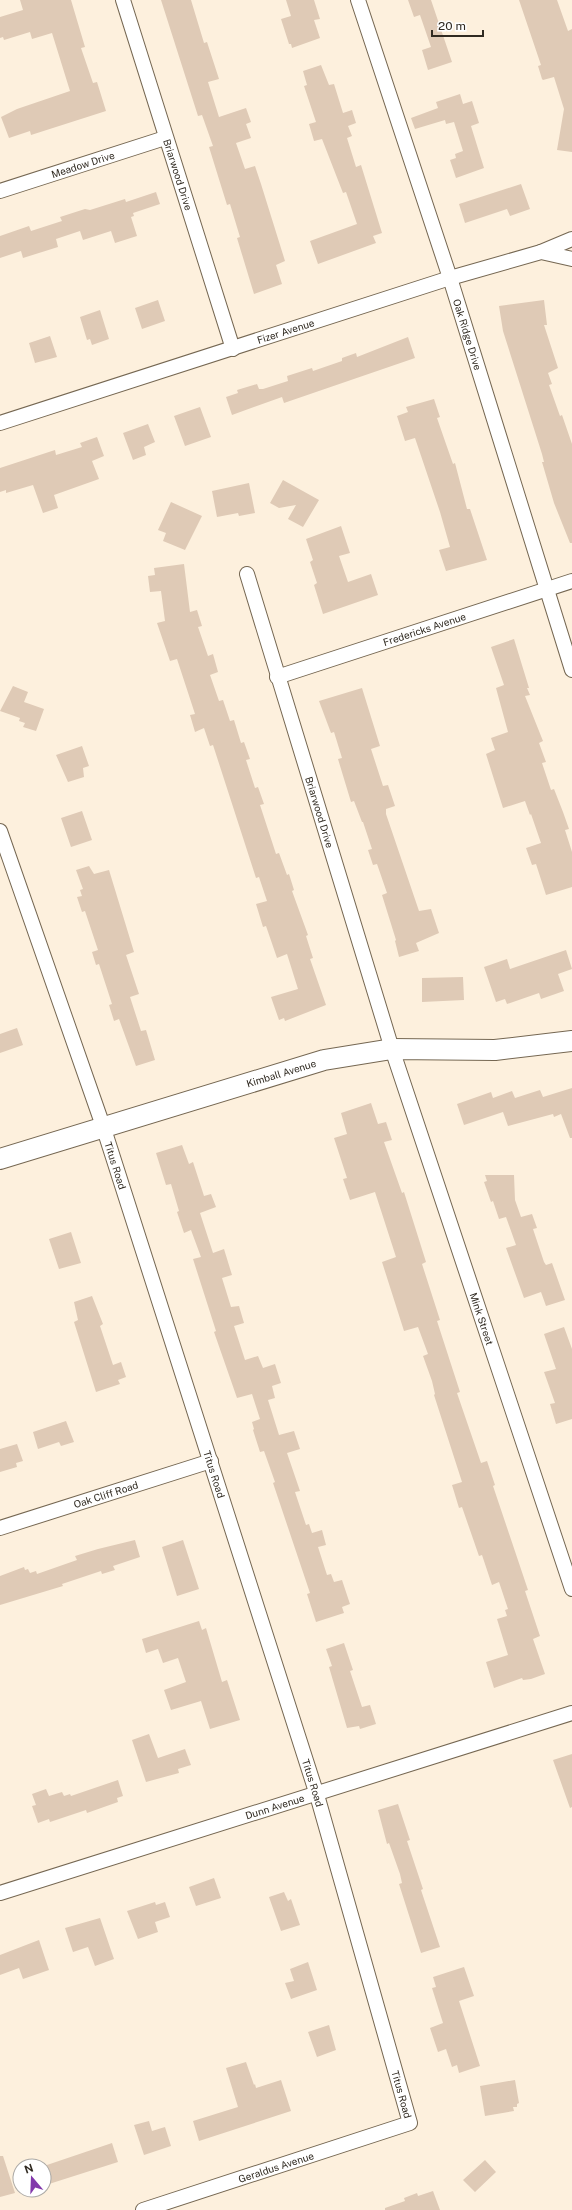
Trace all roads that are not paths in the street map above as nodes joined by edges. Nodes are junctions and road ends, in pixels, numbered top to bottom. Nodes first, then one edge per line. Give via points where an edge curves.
1 (122, 0) edge
2 (358, 0) edge
3 (165, 138) junction
4 (0, 191) edge
5 (572, 240) edge
6 (541, 252) junction
7 (572, 259) edge
8 (450, 278) junction
9 (233, 349) junction
10 (0, 422) edge
11 (247, 574) dead end
12 (572, 581) edge
13 (545, 590) junction
14 (572, 670) edge
15 (277, 677) junction
16 (0, 831) edge
17 (572, 1041) edge
18 (392, 1049) junction
19 (103, 1126) junction
20 (0, 1159) edge
21 (211, 1461) junction
22 (0, 1528) edge
23 (572, 1589) edge
24 (572, 1714) edge
25 (317, 1795) junction
26 (0, 1894) edge
27 (410, 2123) joint
28 (143, 2210) edge

1 - 3 street, Briarwood Drive
2 - 8 street, Oak Ridge Drive
3 - 4 street, Meadow Drive
3 - 9 street, Briarwood Drive
5 - 6 street
6 - 7 street, Fizer Avenue
6 - 8 street, Fizer Avenue
8 - 9 street, Fizer Avenue
8 - 13 street, Oak Ridge Drive
9 - 10 street, Fizer Avenue
11 - 15 street, Briarwood Drive
12 - 13 street, Fredericks Avenue
13 - 14 street, Oak Ridge Drive
13 - 15 street, Fredericks Avenue
15 - 18 street, Briarwood Drive
16 - 19 street, Titus Road
17 - 18 street, Kimball Avenue via 496,1050
18 - 19 street, Kimball Avenue via 324,1060
18 - 23 street, Mink Street
19 - 20 street, Kimball Avenue
19 - 21 street, Titus Road
21 - 22 street, Oak Cliff Road
21 - 25 street, Titus Road
24 - 25 street, Dunn Avenue
25 - 26 street, Dunn Avenue
25 - 27 street, Titus Road
27 - 28 street, Geraldus Avenue

